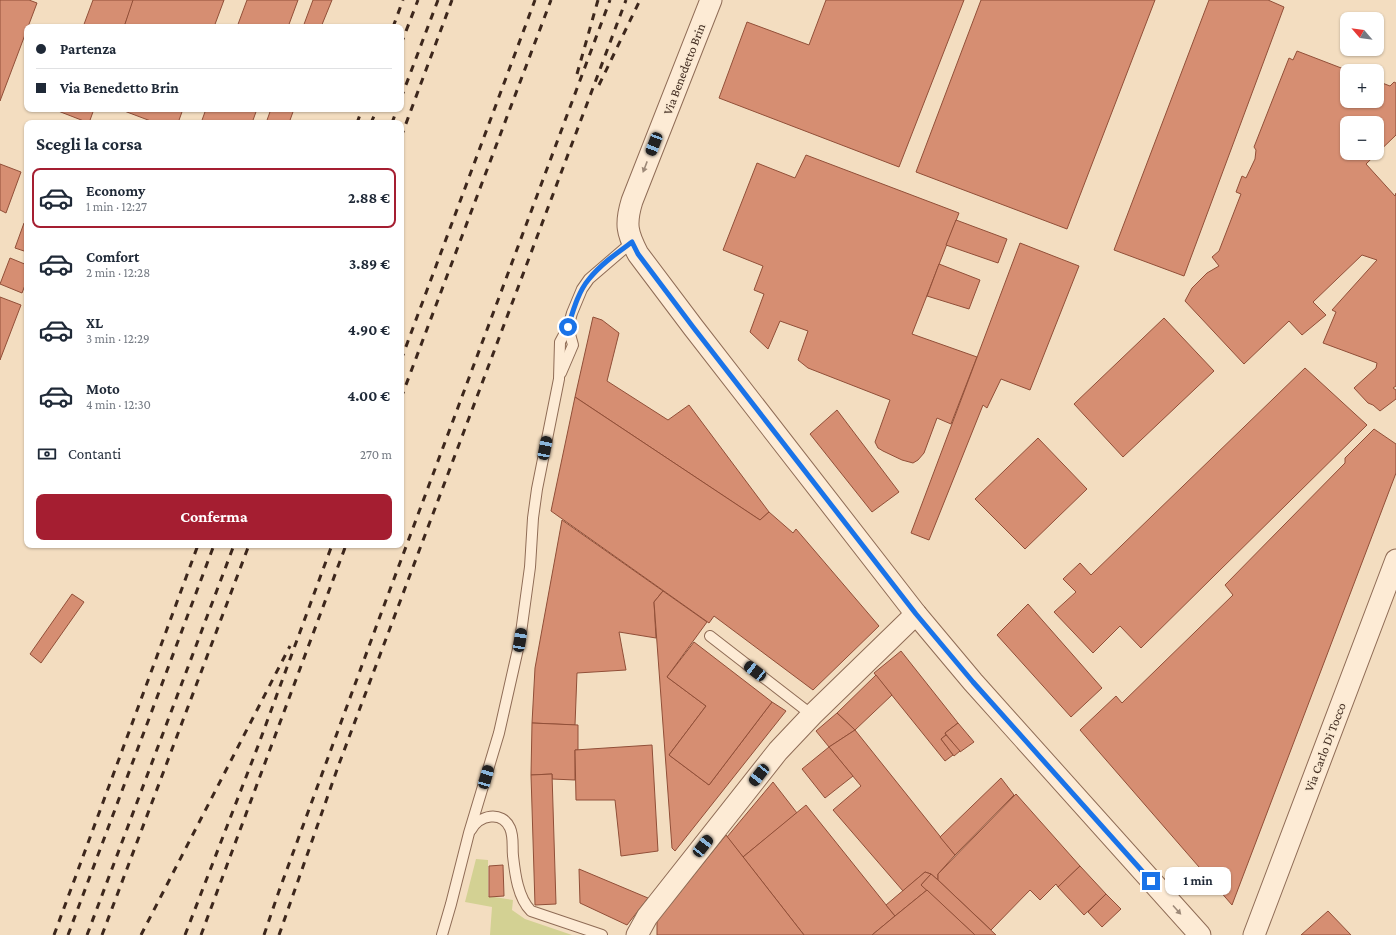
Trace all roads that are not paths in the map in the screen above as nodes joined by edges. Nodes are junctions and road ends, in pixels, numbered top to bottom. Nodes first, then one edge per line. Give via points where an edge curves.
1 (711, 0) edge
2 (632, 242) junction
3 (1396, 560) edge
4 (916, 614) junction
5 (710, 636) dead end
6 (812, 715) junction
7 (469, 833) junction
8 (442, 935) edge
9 (602, 935) edge
10 (637, 935) edge
11 (1200, 935) edge
12 (1254, 935) edge

1 -> 2 street, Via Benedetto Brin via 632,201 628,216
2 - 4 street, Via Benedetto Brin via 638,254 693,327
2 - 7 lane via 589,279 582,289 560,342 559,379 537,489 520,640 499,733
3 - 12 street, Via Carlo Di Tocco
4 - 6 street
4 -> 11 street, Via Benedetto Brin via 989,700
5 - 6 lane
6 - 10 street via 778,752 647,917
7 - 8 lane
7 - 9 lane via 472,827 488,816 504,820 510,827 516,878 530,911

